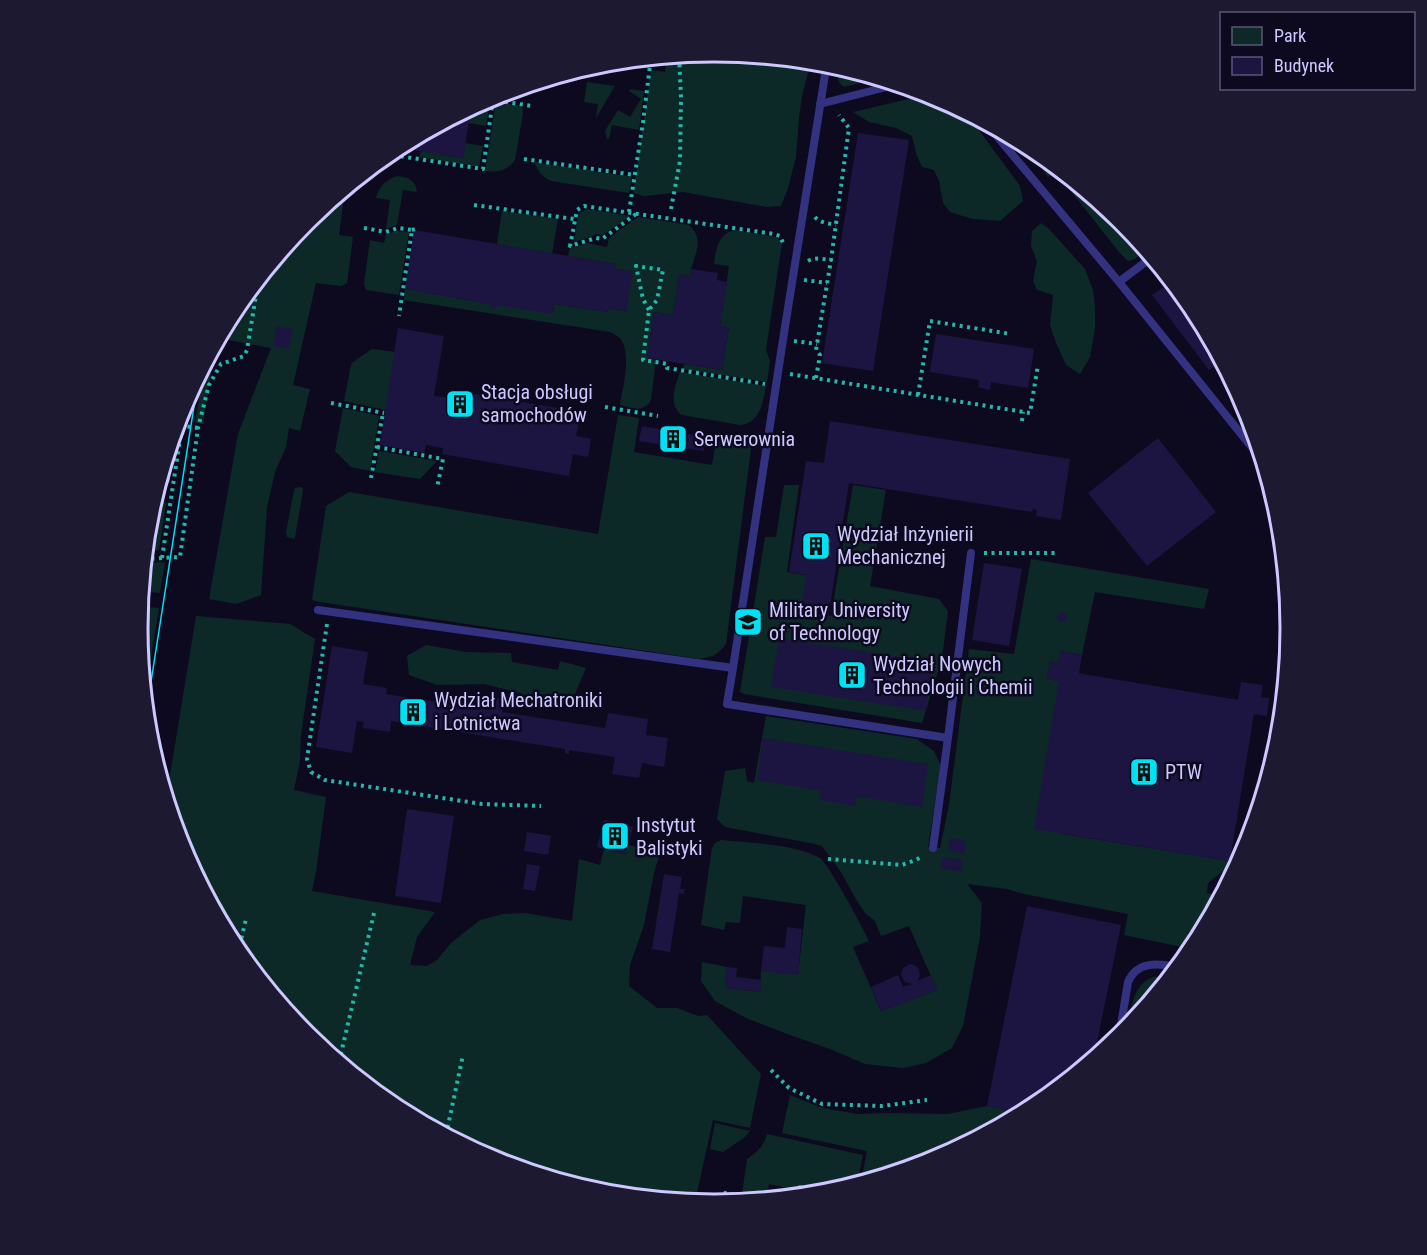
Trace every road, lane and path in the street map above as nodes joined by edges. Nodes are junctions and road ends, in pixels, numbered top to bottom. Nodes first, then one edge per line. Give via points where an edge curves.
1 (679, 63) edge
2 (650, 65) edge
3 (825, 72) edge
4 (882, 88) edge
5 (903, 95) edge
6 (899, 96) dead end
7 (505, 102) edge
8 (820, 104) junction
9 (532, 106) dead end
10 (492, 107) edge
11 (832, 123) dead end
12 (1001, 140) edge
13 (400, 156) edge
14 (524, 159) dead end
15 (635, 175) junction
16 (474, 205) dead end
17 (671, 209) dead end
18 (629, 212) junction
19 (814, 212) dead end
20 (636, 214) junction
21 (575, 219) junction
22 (836, 225) junction
23 (364, 228) dead end
24 (419, 228) dead end
25 (412, 230) junction
26 (785, 250) dead end
27 (831, 260) junction
28 (1146, 262) edge
29 (805, 264) dead end
30 (804, 272) dead end
31 (803, 280) junction
32 (1119, 282) junction
33 (827, 283) junction
34 (801, 290) dead end
35 (256, 294) edge
36 (649, 310) junction
37 (399, 316) dead end
38 (795, 331) dead end
39 (1011, 334) dead end
40 (794, 341) junction
41 (817, 345) junction
42 (782, 346) junction
43 (790, 365) dead end
44 (1038, 365) dead end
45 (816, 378) junction
46 (776, 386) junction
47 (918, 395) junction
48 (331, 402) dead end
49 (605, 407) dead end
50 (1023, 412) junction
51 (658, 416) dead end
52 (1022, 421) dead end
53 (185, 426) edge
54 (198, 428) junction
55 (179, 442) edge
56 (1247, 442) edge
57 (376, 447) junction
58 (371, 478) dead end
59 (167, 480) edge
60 (173, 481) junction
61 (437, 488) dead end
62 (1055, 553) dead end
63 (971, 554) joint
64 (162, 558) junction
65 (152, 559) edge
66 (318, 610) dead end
67 (329, 611) junction
68 (733, 668) junction
69 (948, 738) junction
70 (541, 806) dead end
71 (933, 848) joint
72 (828, 859) dead end
73 (375, 909) dead end
74 (246, 919) dead end
75 (241, 939) edge
76 (1168, 965) edge
77 (1122, 1020) edge
78 (341, 1054) edge
79 (463, 1055) dead end
80 (771, 1070) dead end
81 (927, 1100) dead end
82 (448, 1127) edge

1 - 17 path via 680,161
2 - 15 path
3 - 8 lane
4 - 8 lane
5 - 6 path
7 - 9 path
8 - 42 lane
10 - 13 path via 483,169
11 - 22 path via 841,113 849,128
12 - 32 lane
14 - 15 path
15 - 18 path
16 - 21 path
18 - 20 path
18 - 21 path via 584,206 577,210
19 - 22 path via 818,220
20 - 21 path via 602,239 570,246
20 - 26 path via 774,234 780,236
22 - 27 path
23 - 25 path via 386,232 398,228
24 - 25 path
25 - 37 path
27 - 29 path via 812,259
27 - 33 path
28 - 32 lane
30 - 31 path
31 - 33 path
31 - 34 path
32 - 56 lane
33 - 41 path
35 - 54 path via 247,350 244,356 220,364 209,385
36 - 36 path via 643,299 636,266 663,270 657,300
36 - 46 path via 643,360 667,364 667,368
38 - 40 path
39 - 47 path via 930,321
40 - 41 path
40 - 42 path via 793,347
41 - 45 path via 820,356
42 - 46 lane
43 - 45 path via 789,374
44 - 50 path via 1030,413
45 - 47 path
46 - 68 lane
47 - 50 path
48 - 57 path via 384,413
49 - 51 path
50 - 52 path
53 - 54 path
54 - 64 path via 180,557
55 - 60 path
57 - 58 path
57 - 61 path via 443,459
59 - 60 path
60 - 64 path
62 - 63 path
63 - 69 lane
64 - 65 path
66 - 67 lane
67 - 68 lane
67 - 70 path via 307,759 311,772 325,780 482,804
68 - 69 lane via 727,704
69 - 71 lane
71 - 72 path via 902,865
73 - 78 path
74 - 75 path
76 - 77 lane via 1144,965 1131,976
79 - 82 path
80 - 81 path via 789,1088 822,1104 882,1107

